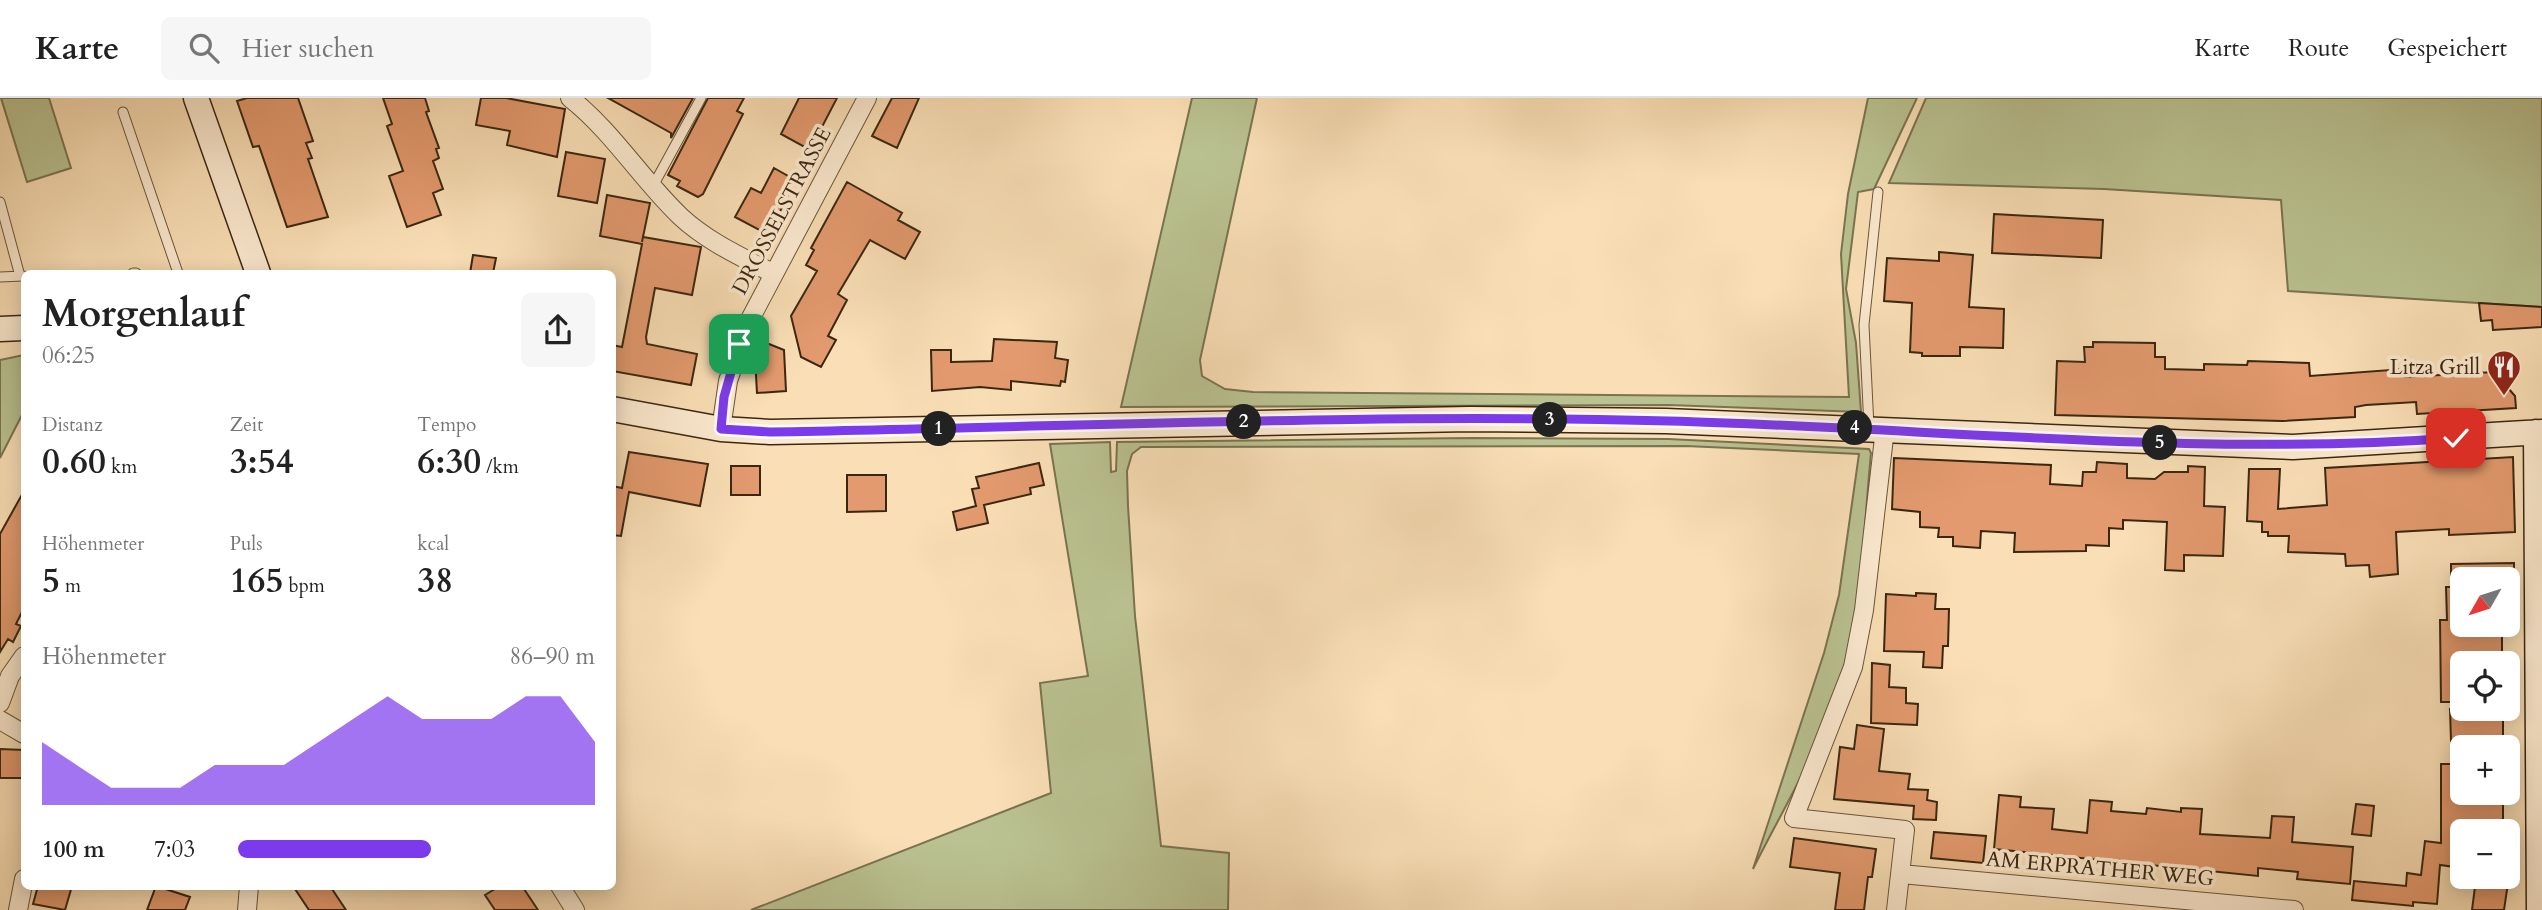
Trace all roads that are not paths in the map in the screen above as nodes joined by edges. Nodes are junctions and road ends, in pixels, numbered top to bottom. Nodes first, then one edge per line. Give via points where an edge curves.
1 (196, 98) edge
2 (570, 98) edge
3 (701, 98) edge
4 (867, 98) edge
5 (123, 112) dead end
6 (653, 186) junction
7 (1878, 192) dead end
8 (0, 202) edge
9 (177, 270) edge
10 (257, 270) edge
11 (21, 273) edge
12 (774, 274) junction
13 (21, 276) edge
14 (0, 277) edge
15 (21, 328) edge
16 (0, 329) edge
17 (616, 410) edge
18 (721, 429) junction
19 (1877, 429) junction
20 (2539, 432) edge
21 (21, 660) edge
22 (2540, 688) edge
23 (0, 703) edge
24 (0, 720) edge
25 (21, 732) edge
26 (1900, 874) junction
27 (22, 890) edge
28 (249, 890) edge
29 (562, 890) edge
30 (18, 910) edge
31 (247, 910) edge
32 (575, 910) edge
33 (1895, 910) edge
34 (2294, 910) edge
35 (2539, 910) edge

1 - 10 main road
2 - 6 street
3 - 6 lane
4 - 12 street, DROSSELSTRASSE
5 - 9 lane
6 - 12 street via 696,230
7 - 19 lane via 1864,325
8 - 11 lane
12 - 18 street, DROSSELSTRASSE via 739,344 724,397
13 - 14 lane
15 - 16 main road
17 - 18 main road
18 - 19 main road via 770,432 1470,419
19 - 20 main road via 2279,447
19 - 26 street via 1864,610 1853,667 1794,818 1905,830
20 - 22 main road
21 - 23 street
22 - 35 main road
24 - 25 street
26 - 33 street
26 - 34 street, AM ERPRATHER WEG
27 - 30 street
28 - 31 street
29 - 32 street

